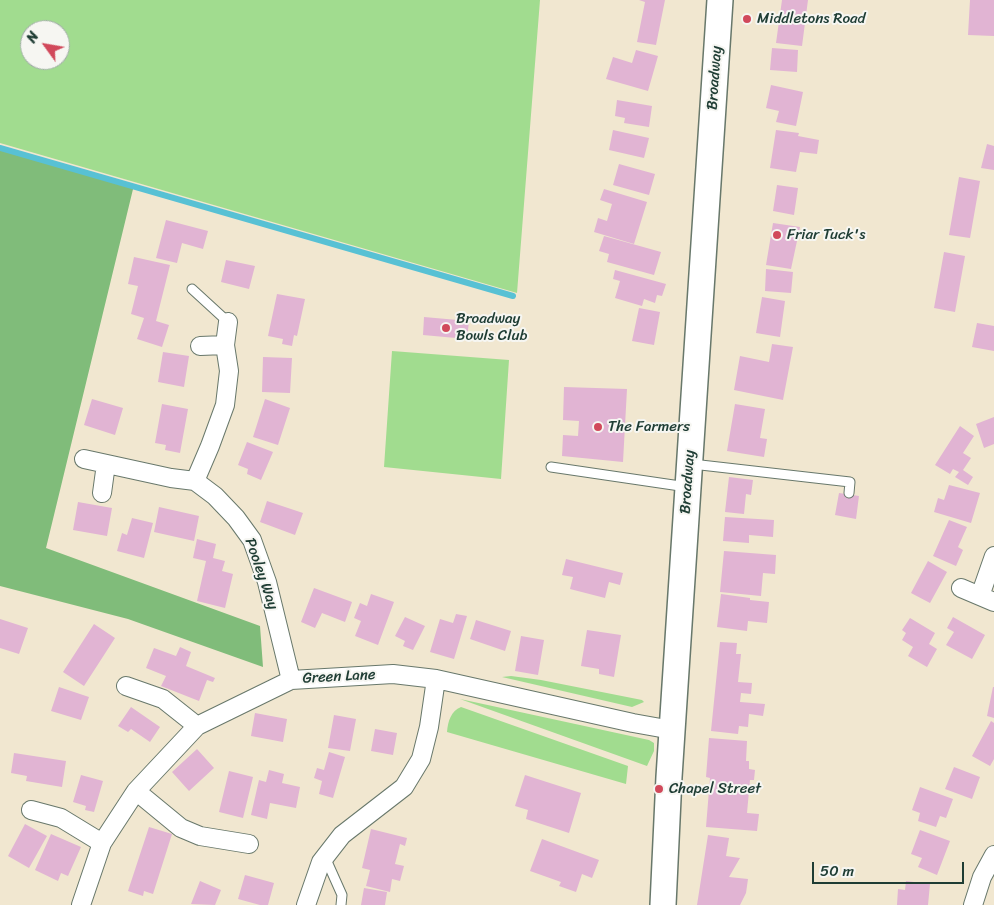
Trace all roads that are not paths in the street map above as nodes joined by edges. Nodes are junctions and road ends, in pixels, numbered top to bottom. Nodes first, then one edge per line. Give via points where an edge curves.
1 (720, 0) edge
2 (192, 290) dead end
3 (228, 322) joint
4 (225, 345) junction
5 (200, 346) dead end
6 (84, 459) dead end
7 (106, 464) junction
8 (551, 467) dead end
9 (688, 475) junction
10 (195, 481) junction
11 (102, 493) dead end
12 (849, 493) dead end
13 (994, 556) edge
14 (961, 588) dead end
15 (987, 599) edge
16 (436, 679) junction
17 (291, 680) junction
18 (126, 686) dead end
19 (197, 726) junction
20 (672, 730) junction
21 (136, 791) junction
22 (31, 810) dead end
23 (102, 842) junction
24 (249, 844) dead end
25 (994, 855) edge
26 (325, 857) junction
27 (81, 905) edge
28 (306, 905) edge
29 (340, 905) edge
30 (663, 905) edge
31 (973, 905) edge

1 - 9 main road, Broadway
2 - 3 lane
3 - 4 street
4 - 5 street
4 - 10 street via 229,371 224,405
6 - 7 street, Pooley Way
7 - 10 street, Pooley Way
7 - 11 street
8 - 9 lane
9 - 12 lane via 850,482
9 - 20 main road, Broadway
10 - 17 street, Pooley Way via 215,496 252,540 267,582
13 - 15 street
14 - 15 street
16 - 17 street, Green Lane via 393,674
16 - 20 street, Green Lane
16 - 26 street via 421,759 404,788 342,834
17 - 19 street, Green Lane
18 - 19 street via 163,699
19 - 21 street, Green Lane
20 - 30 main road, Broadway
21 - 23 street, Green Lane
21 - 24 street via 181,828 200,836
22 - 23 street via 61,818
23 - 27 street, Green Lane
25 - 31 street via 982,876
26 - 28 street via 319,865
26 - 29 lane via 342,896

